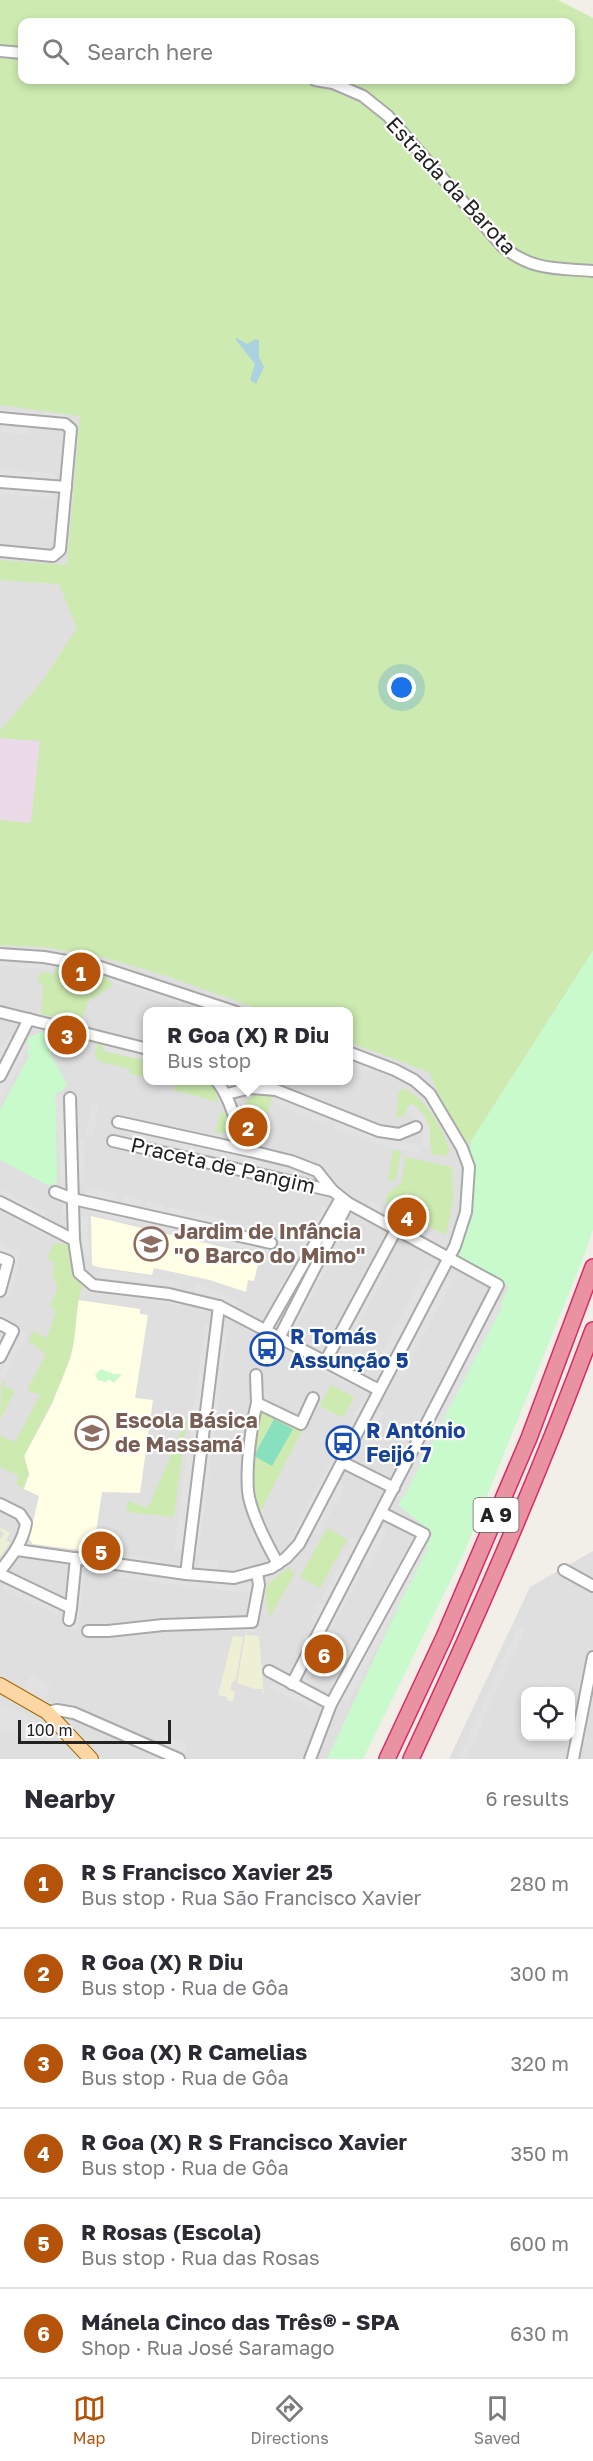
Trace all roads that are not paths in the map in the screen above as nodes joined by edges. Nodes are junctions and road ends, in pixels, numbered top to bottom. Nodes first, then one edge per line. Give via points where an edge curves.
1 (0, 51) edge
2 (18, 53) edge
3 (335, 84) edge
4 (593, 271) edge
5 (0, 418) edge
6 (0, 482) edge
7 (66, 487) junction
8 (0, 551) edge
9 (0, 954) edge
10 (224, 1007) edge
11 (0, 1012) edge
12 (29, 1019) junction
13 (143, 1047) edge
14 (353, 1055) edge
15 (0, 1076) edge
16 (220, 1085) edge
17 (227, 1095) junction
18 (70, 1098) dead end
19 (118, 1122) dead end
20 (416, 1127) dead end
21 (113, 1141) dead end
22 (250, 1151) junction
23 (55, 1192) dead end
24 (341, 1198) junction
25 (72, 1199) junction
26 (0, 1202) edge
27 (396, 1230) junction
28 (74, 1240) junction
29 (271, 1242) dead end
30 (448, 1257) junction
31 (0, 1258) edge
32 (593, 1267) edge
33 (0, 1291) edge
34 (219, 1306) junction
35 (0, 1324) edge
36 (593, 1330) edge
37 (265, 1331) junction
38 (279, 1338) junction
39 (0, 1357) edge
40 (325, 1362) junction
41 (256, 1374) dead end
42 (379, 1390) junction
43 (313, 1398) dead end
44 (257, 1403) junction
45 (342, 1462) junction
46 (394, 1488) junction
47 (0, 1504) edge
48 (382, 1512) junction
49 (17, 1550) junction
50 (76, 1558) junction
51 (278, 1564) junction
52 (564, 1570) dead end
53 (0, 1573) edge
54 (257, 1573) junction
55 (186, 1574) junction
56 (593, 1586) edge
57 (71, 1608) junction
58 (69, 1620) dead end
59 (87, 1631) dead end
60 (593, 1657) edge
61 (269, 1671) dead end
62 (292, 1684) junction
63 (4, 1689) edge
64 (331, 1704) junction
65 (47, 1712) junction
66 (91, 1759) edge
67 (179, 1759) edge
68 (310, 1759) edge
69 (387, 1759) edge
70 (411, 1759) edge
71 (573, 1759) edge

1 - 2 street
3 - 4 street, Estrada da Barota via 363,96 388,116 502,246 519,260 536,266
5 - 7 street via 65,424 71,429
6 - 7 street
7 - 8 street via 60,550 53,556
9 - 10 street via 106,968
11 - 12 street
12 - 13 street
12 - 15 street
14 - 30 street via 414,1080 429,1095 462,1148 469,1167 466,1212
16 - 17 street
17 - 20 street via 250,1088 276,1090 379,1131 399,1134
17 - 22 street
18 - 25 street
19 - 22 street
21 - 24 street, Praceta de Pangim
22 - 24 street via 317,1171
23 - 25 street
24 - 27 street
24 - 37 street
24 - 38 street
25 - 28 street
25 - 29 street
26 - 28 street
27 - 30 street
27 - 40 street
28 - 34 street via 79,1273 93,1285 169,1294
30 - 42 street
30 - 46 street via 498,1285
31 - 33 street via 8,1261
32 - 69 highway, A 9 via 529,1438
34 - 37 street
34 - 55 street
35 - 39 street via 13,1330
36 - 70 highway, A 9 via 545,1458
37 - 38 street
38 - 40 street
40 - 42 street
41 - 44 street
42 - 45 street
43 - 44 street via 301,1424
44 - 51 street via 252,1421 248,1492
45 - 46 street
45 - 51 street via 299,1544
46 - 48 street
47 - 49 street via 20,1514 26,1522
48 - 62 street
48 - 64 street via 424,1534
49 - 50 street
49 - 53 street
50 - 55 street
50 - 57 street
51 - 54 street
52 - 56 street
53 - 57 street
54 - 55 street via 234,1578
54 - 59 street via 259,1586 252,1622
57 - 58 street
60 - 71 street
61 - 62 street
62 - 64 street
63 - 65 main road
64 - 68 street
65 - 66 main road
65 - 67 street via 74,1713

